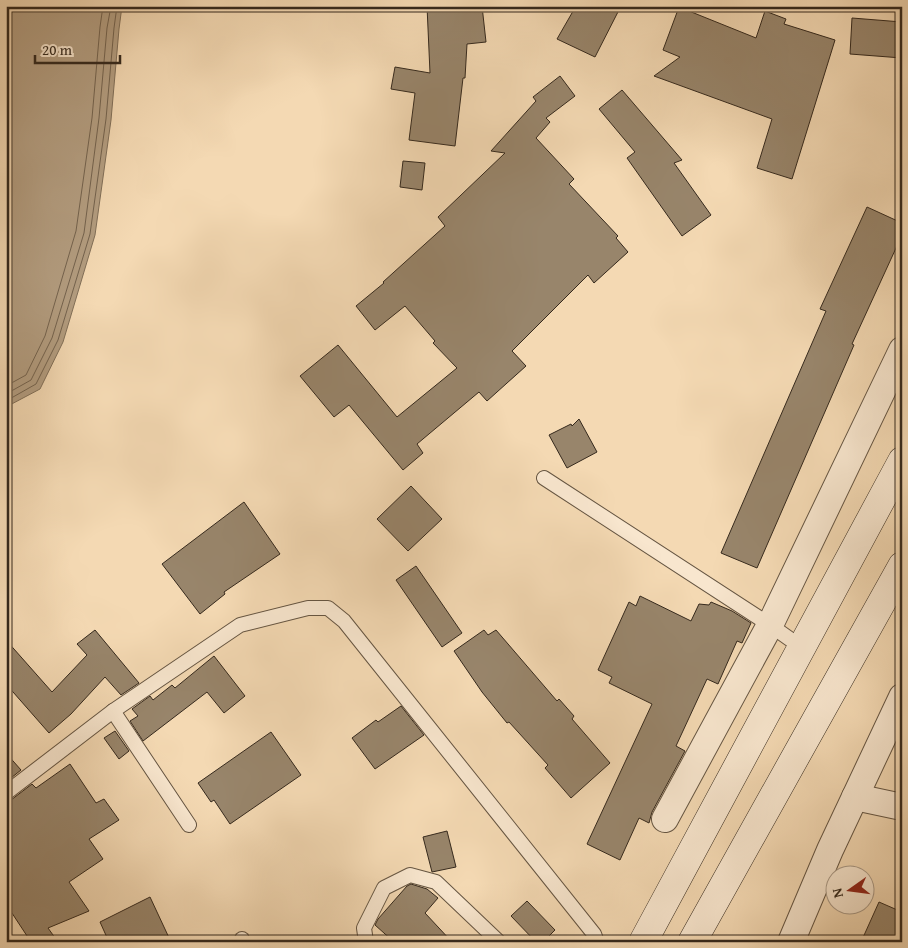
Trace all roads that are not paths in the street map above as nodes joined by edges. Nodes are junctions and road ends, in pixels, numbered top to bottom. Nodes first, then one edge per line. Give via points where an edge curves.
1 (902, 350) edge
2 (902, 461) edge
3 (544, 478) dead end
4 (902, 566) edge
5 (770, 625) junction
6 (801, 647) junction
7 (902, 697) edge
8 (113, 712) junction
9 (6, 793) edge
10 (855, 797) junction
11 (902, 807) edge
12 (665, 819) dead end
13 (189, 825) dead end
14 (366, 942) edge
15 (500, 942) edge
16 (597, 942) edge
17 (643, 942) edge
18 (692, 942) edge
19 (791, 942) edge

1 - 5 street
2 - 6 main road
3 - 5 lane
4 - 18 main road
5 - 6 lane
5 - 12 street
6 - 17 main road
7 - 10 street
8 - 9 lane
8 - 13 lane
8 - 16 lane via 240,626 308,608 328,608 344,621 594,934
10 - 11 street
10 - 19 street
14 - 15 lane via 364,928 384,888 410,875 436,882

